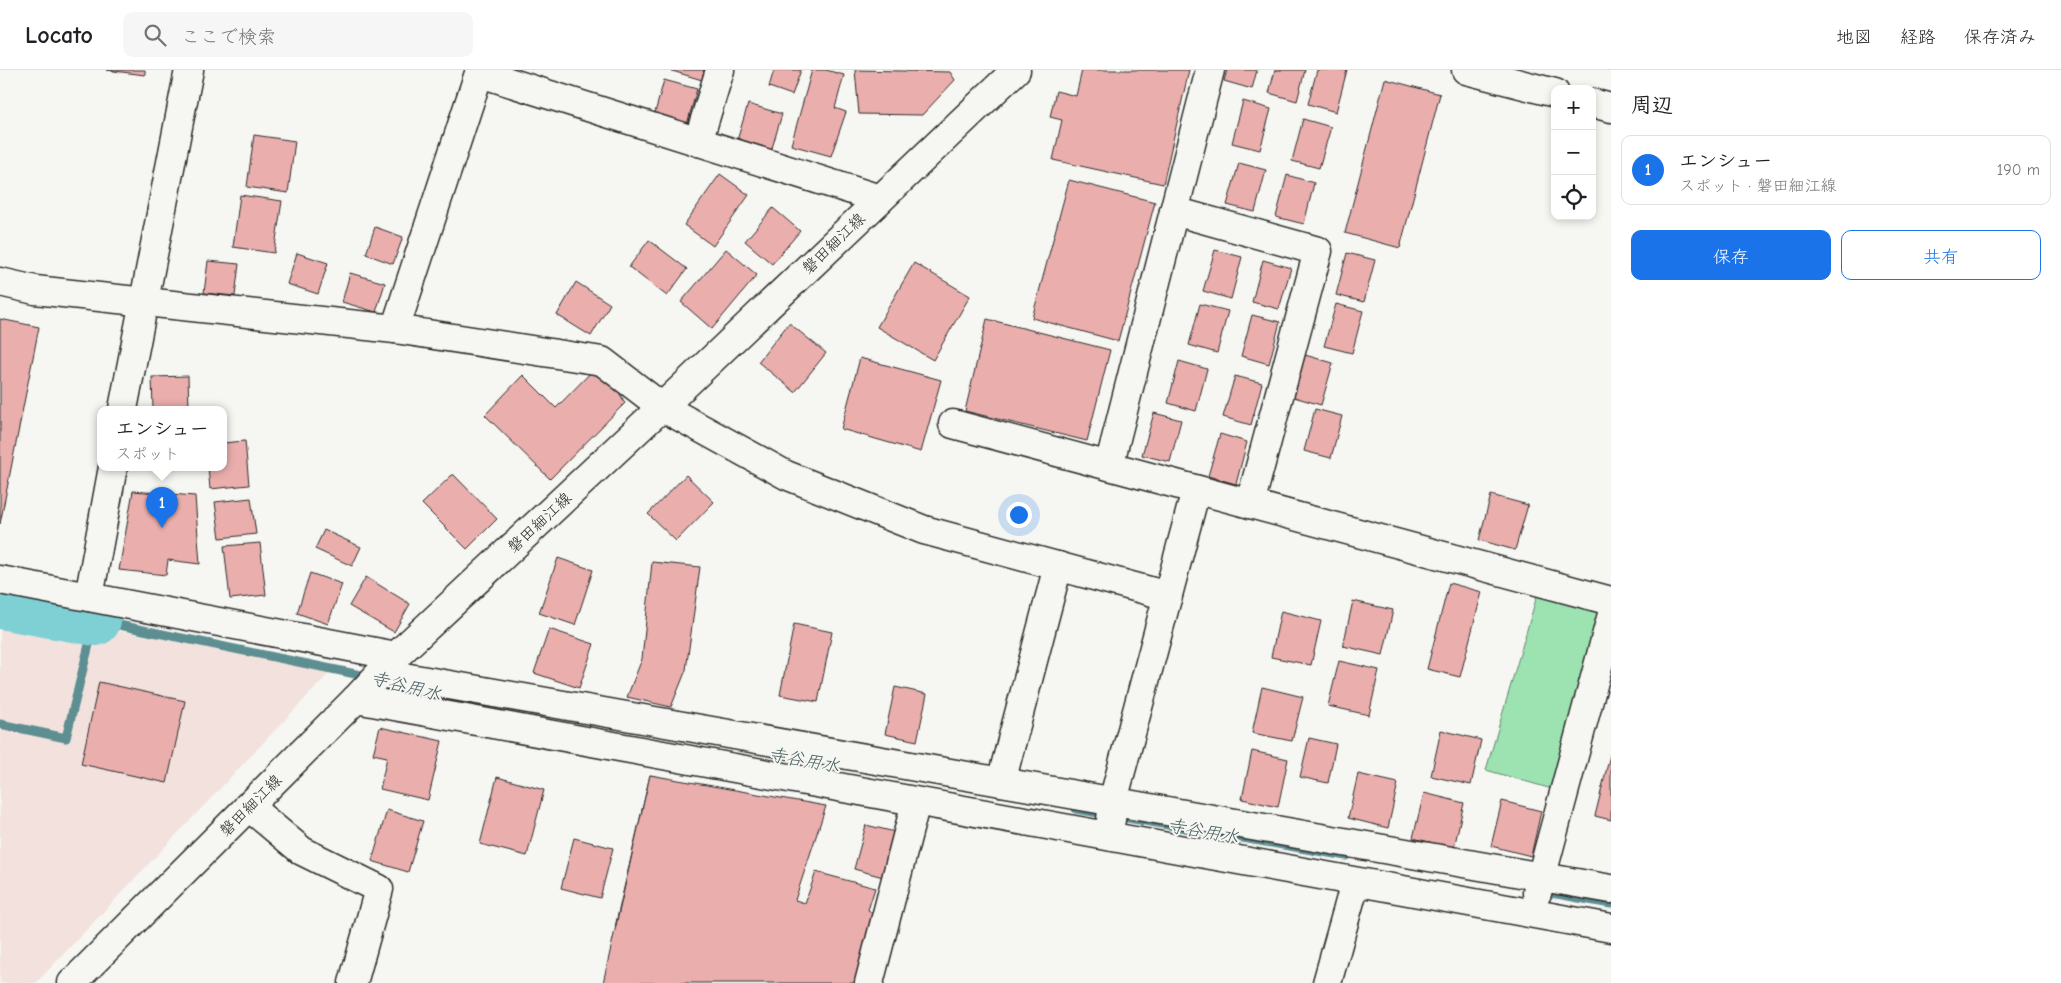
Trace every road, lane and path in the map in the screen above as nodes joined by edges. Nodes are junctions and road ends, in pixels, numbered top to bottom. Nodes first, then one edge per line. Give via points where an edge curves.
1 (189, 70) edge
2 (720, 70) edge
3 (1016, 70) edge
4 (1210, 70) edge
5 (1466, 70) edge
6 (480, 71) edge
7 (1551, 92) edge
8 (1596, 104) edge
9 (1611, 108) edge
10 (698, 142) junction
11 (880, 199) junction
12 (1174, 211) junction
13 (0, 282) edge
14 (143, 302) junction
15 (395, 329) junction
16 (124, 406) edge
17 (662, 407) junction
18 (953, 424) dead end
19 (1109, 466) junction
20 (111, 471) edge
21 (1196, 490) junction
22 (1250, 504) junction
23 (1058, 566) junction
24 (0, 580) edge
25 (1168, 596) junction
26 (89, 597) junction
27 (1611, 601) edge
28 (1611, 618) edge
29 (388, 664) junction
30 (356, 699) junction
31 (1001, 782) junction
32 (916, 802) junction
33 (1113, 803) junction
34 (248, 806) junction
35 (1108, 836) junction
36 (1541, 876) junction
37 (1354, 883) junction
38 (1611, 889) edge
39 (1532, 914) junction
40 (1611, 928) edge
41 (72, 983) edge
42 (353, 983) edge
43 (869, 983) edge
44 (1327, 983) edge

1 - 14 street
2 - 10 street
3 - 11 street, 磐田細江線
4 - 12 street
5 - 7 street
6 - 10 street
6 - 15 street
8 - 9 street
10 - 11 street
11 - 17 street, 磐田細江線
12 - 19 street
12 - 22 street via 1318,251
13 - 14 street via 35,290
14 - 15 street
14 - 16 street
15 - 17 street via 602,361
17 - 23 street via 805,483 924,530
17 - 29 street, 磐田細江線
18 - 19 street
19 - 21 street
20 - 26 street
21 - 22 street
21 - 25 street
22 - 27 street
23 - 25 street
23 - 31 street
24 - 26 street
25 - 33 street
26 - 29 street
28 - 36 street
29 - 30 street, 磐田細江線
29 - 31 street
30 - 32 street
30 - 34 street, 磐田細江線
31 - 33 street
32 - 35 street
32 - 43 street
33 - 35 street
33 - 36 street
34 - 41 street, 磐田細江線
34 - 42 street via 302,852 379,888
35 - 37 street
36 - 38 street
36 - 39 street
37 - 39 street
37 - 44 street
39 - 40 street

